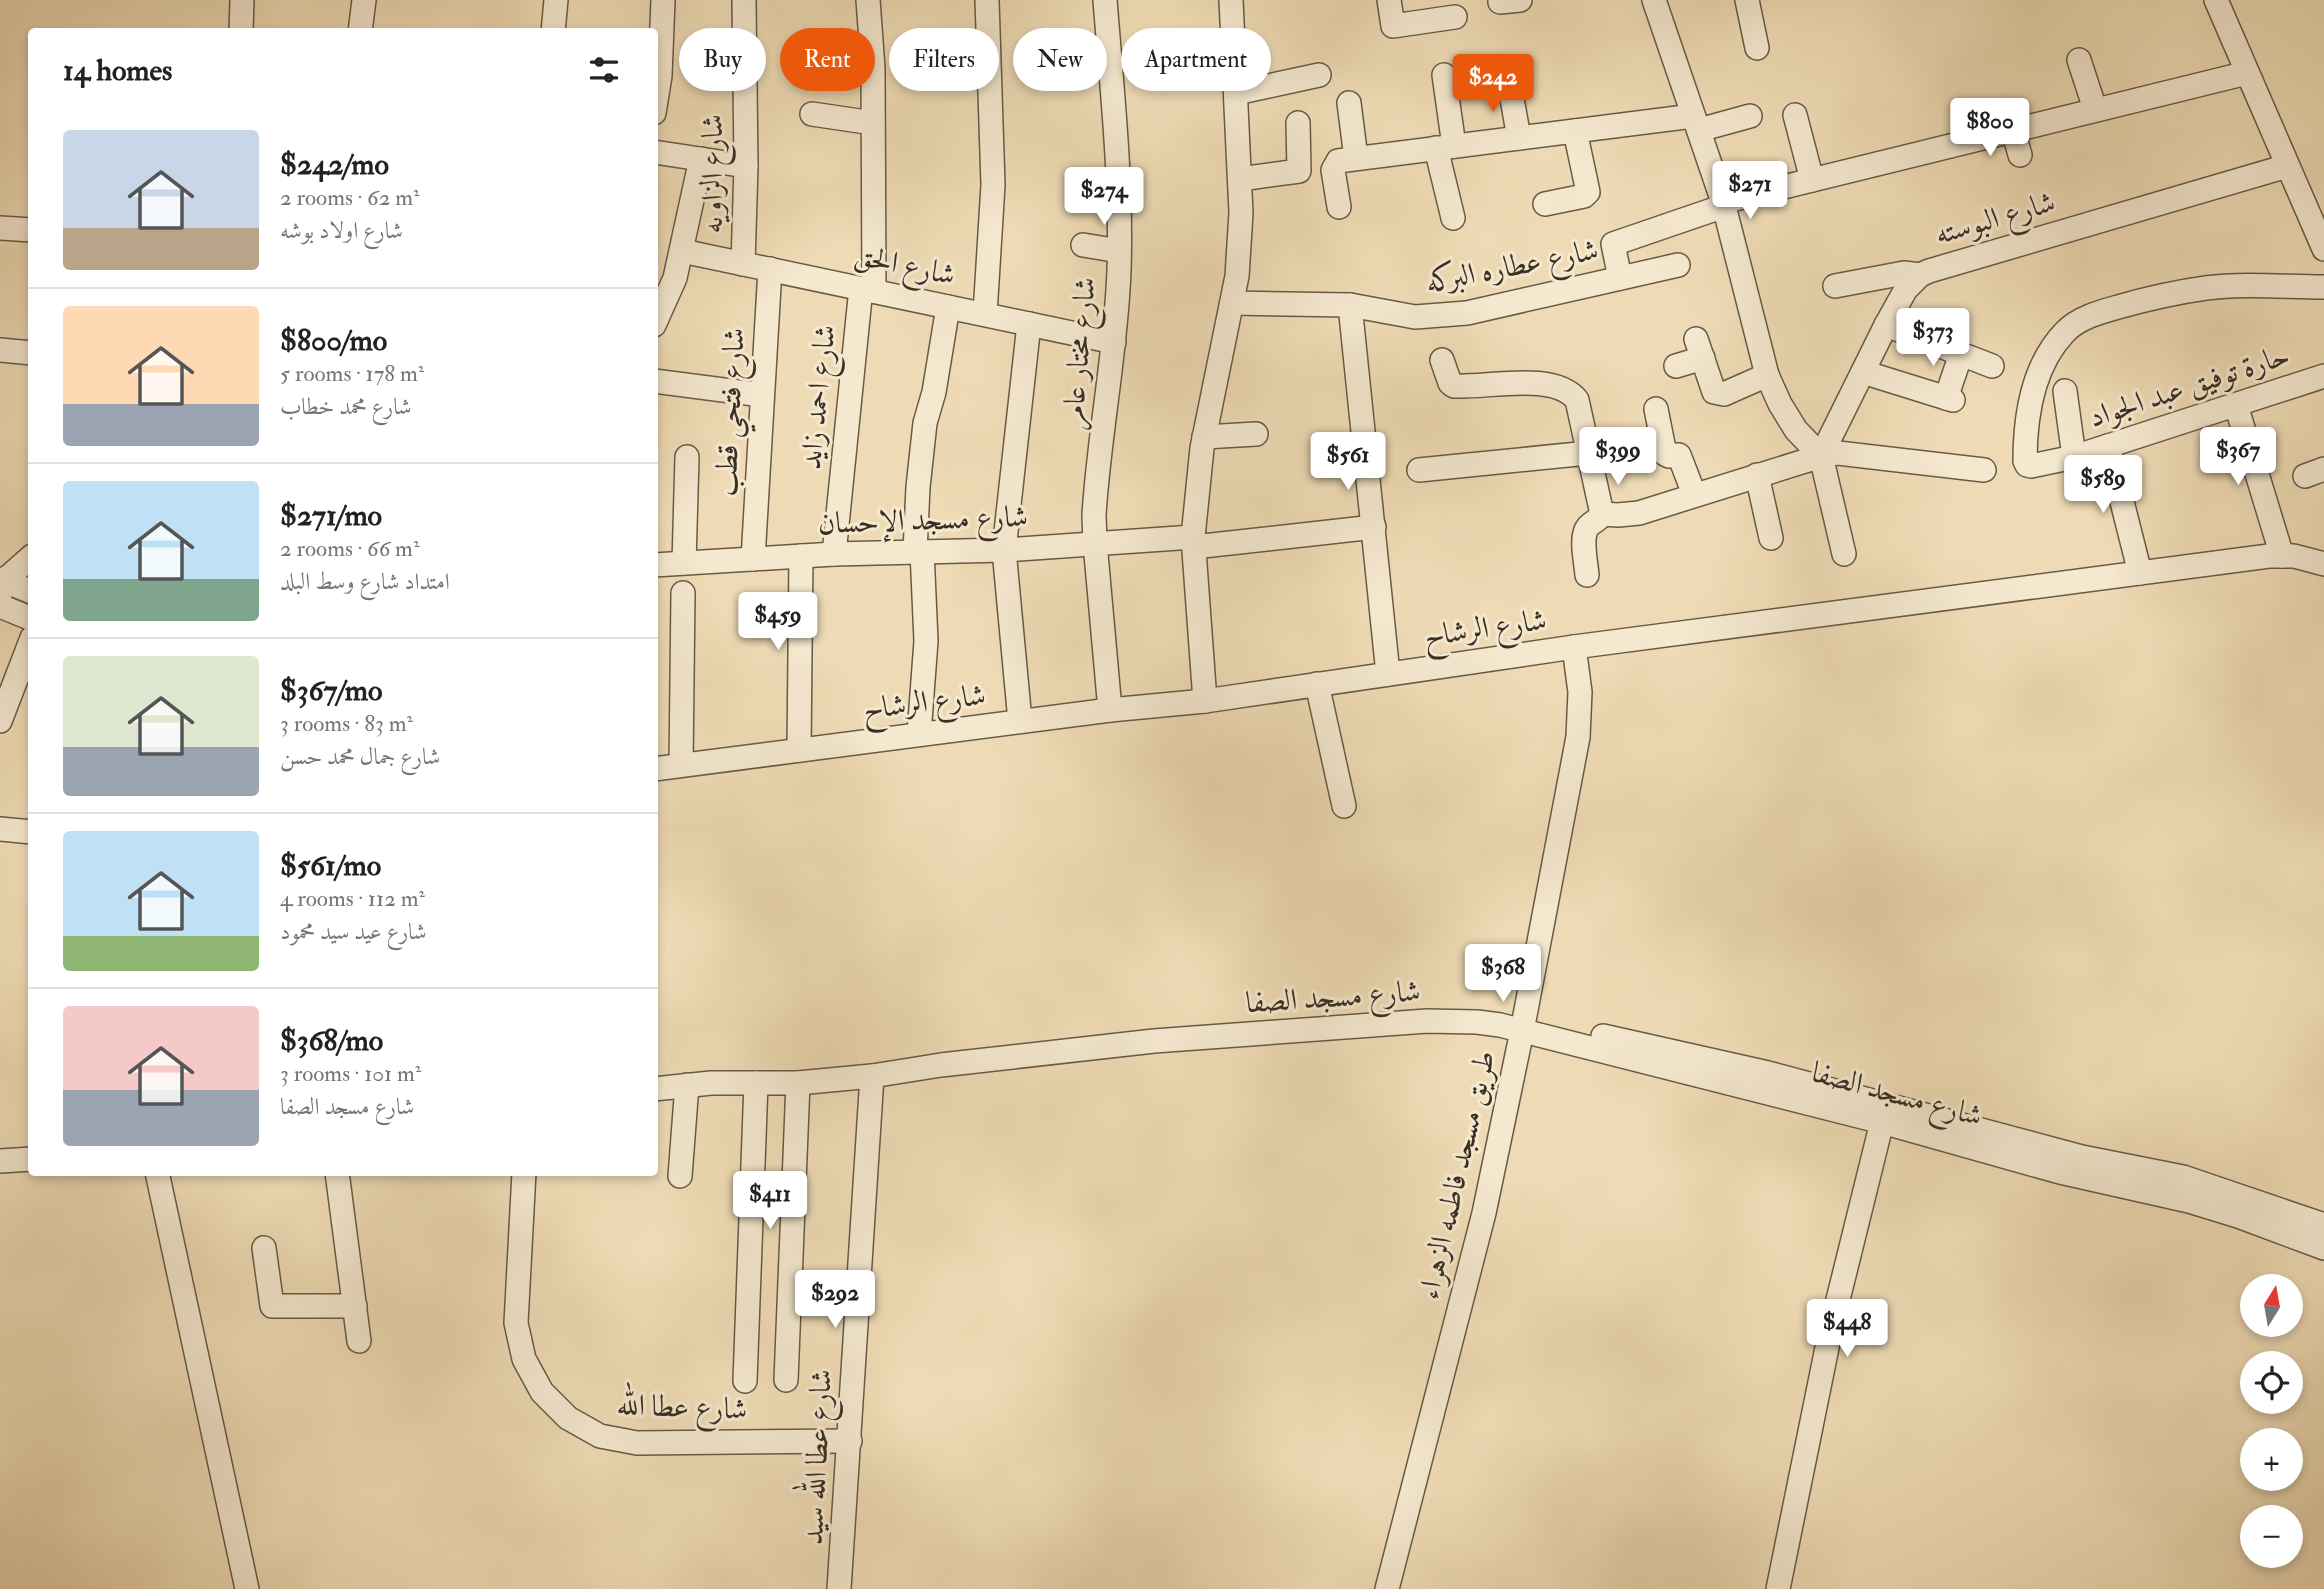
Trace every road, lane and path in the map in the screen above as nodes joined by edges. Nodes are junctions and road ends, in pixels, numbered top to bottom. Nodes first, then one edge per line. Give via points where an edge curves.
1 (242, 0) edge
2 (364, 0) edge
3 (556, 0) edge
4 (663, 0) edge
5 (744, 0) edge
6 (868, 0) edge
7 (988, 0) edge
8 (1105, 0) edge
9 (1231, 0) edge
10 (1389, 0) edge
11 (1654, 0) edge
12 (2216, 0) edge
13 (1750, 1) edge
14 (1455, 17) dead end
15 (241, 28) edge
16 (360, 28) edge
17 (553, 28) edge
18 (1757, 48) dead end
19 (2079, 60) dead end
20 (2247, 73) junction
21 (1319, 75) dead end
22 (1444, 75) dead end
23 (1509, 82) dead end
24 (658, 86) edge
25 (1236, 93) junction
26 (1349, 103) dead end
27 (2095, 109) junction
28 (812, 114) dead end
29 (1795, 115) dead end
30 (1750, 116) dead end
31 (1696, 123) junction
32 (873, 124) junction
33 (1297, 124) dead end
34 (2013, 130) junction
35 (1575, 131) junction
36 (1520, 138) junction
37 (1445, 147) junction
38 (658, 153) edge
39 (2020, 155) dead end
40 (1356, 158) junction
41 (701, 159) junction
42 (746, 166) junction
43 (2287, 166) junction
44 (1240, 179) junction
45 (1812, 180) junction
46 (1545, 204) dead end
47 (1724, 204) junction
48 (1339, 207) dead end
49 (1453, 218) dead end
50 (0, 228) edge
51 (28, 230) edge
52 (1083, 245) dead end
53 (2324, 249) edge
54 (682, 251) junction
55 (1119, 251) junction
56 (743, 264) junction
57 (1678, 265) dead end
58 (770, 269) junction
59 (1920, 275) junction
60 (1620, 278) junction
61 (1835, 286) dead end
62 (2324, 287) edge
63 (662, 290) edge
64 (868, 290) junction
65 (1232, 303) junction
66 (1350, 305) junction
67 (948, 307) junction
68 (658, 308) edge
69 (985, 314) junction
70 (1029, 324) junction
71 (1886, 325) junction
72 (1114, 342) junction
73 (28, 354) edge
74 (1961, 354) junction
75 (1, 358) edge
76 (1442, 360) dead end
77 (1676, 366) dead end
78 (1992, 366) dead end
79 (1863, 372) junction
80 (1767, 375) junction
81 (2324, 376) edge
82 (658, 382) edge
83 (2065, 391) dead end
84 (762, 395) junction
85 (2236, 405) junction
86 (1656, 409) dead end
87 (1256, 434) dead end
88 (1204, 437) junction
89 (2108, 446) junction
90 (1588, 453) junction
91 (1821, 456) junction
92 (687, 457) dead end
93 (2074, 457) junction
94 (1419, 470) dead end
95 (1984, 470) dead end
96 (1757, 475) junction
97 (1694, 494) junction
98 (1602, 514) junction
99 (1374, 527) junction
100 (1771, 538) dead end
101 (1194, 542) junction
102 (1095, 543) junction
103 (1004, 550) junction
104 (919, 552) junction
105 (834, 554) junction
106 (1844, 554) dead end
107 (802, 556) junction
108 (2283, 556) junction
109 (753, 559) junction
110 (28, 560) edge
111 (684, 563) junction
112 (2324, 564) edge
113 (658, 565) edge
114 (2140, 573) junction
115 (1587, 575) dead end
116 (2, 584) edge
117 (28, 591) edge
118 (684, 593) dead end
119 (0, 606) edge
120 (28, 618) edge
121 (1574, 647) junction
122 (28, 648) edge
123 (1388, 674) junction
124 (1317, 684) junction
125 (1205, 701) junction
126 (1110, 710) junction
127 (0, 721) edge
128 (1020, 722) junction
129 (919, 734) junction
130 (799, 750) junction
131 (681, 765) junction
132 (658, 768) edge
133 (1344, 806) dead end
134 (0, 829) edge
135 (28, 832) edge
136 (1523, 1025) junction
137 (872, 1076) junction
138 (756, 1083) junction
139 (798, 1083) junction
140 (687, 1085) junction
141 (658, 1089) edge
142 (1882, 1122) junction
143 (28, 1159) edge
144 (0, 1161) edge
145 (158, 1176) edge
146 (338, 1176) edge
147 (524, 1176) edge
148 (680, 1176) dead end
149 (2324, 1224) edge
150 (264, 1248) dead end
151 (2324, 1248) edge
152 (355, 1307) junction
153 (359, 1341) dead end
154 (786, 1380) dead end
155 (745, 1381) dead end
156 (850, 1441) junction
157 (247, 1589) edge
158 (839, 1589) edge
159 (1387, 1589) edge
160 (1778, 1589) edge

1 - 15 street
2 - 16 street
3 - 17 street
4 - 24 street
5 - 42 street, شارع الزاويه
6 - 32 street, شارع احمد زايد
7 - 69 street via 993,185
8 - 55 street, شارع مختار عامر
9 - 25 street
10 - 14 street via 1393,26
11 - 31 street
12 - 20 street
13 - 18 street
19 - 27 street
20 - 27 street
20 - 43 street
21 - 25 street
22 - 37 street
23 - 36 street
25 - 44 street
26 - 40 street
27 - 34 street
28 - 32 street
29 - 45 street
30 - 31 street
31 - 35 street
31 - 47 street
32 - 64 street, شارع احمد زايد
33 - 44 street via 1299,171
34 - 39 street
34 - 45 street
35 - 36 street
35 - 46 street via 1588,192
36 - 37 street
37 - 40 street
37 - 49 street
38 - 41 street
40 - 48 street via 1334,166
41 - 42 street
41 - 54 street
42 - 56 street, شارع الزاويه
43 - 53 street
43 - 59 street, شارع البوسته
44 - 65 street
45 - 47 street
47 - 60 street via 1613,244
47 - 80 street
50 - 51 street
52 - 55 street
54 - 56 street, شارع الحق
54 - 63 street
55 - 72 street, شارع مختار عامر
56 - 58 street, شارع الحق
57 - 60 street, شارع عطاره البركه
58 - 64 street, شارع الحق
58 - 84 street, شارع فتحي قطب
59 - 61 street via 1904,273
59 - 71 street, شارع البوسته via 1906,289
60 - 66 street, شارع عطاره البركه via 1441,316 1415,317
62 - 93 street, حارة توفيق عبد الجواد via 2206,288 2102,312 2067,329 2053,345 2034,389 2025,461 2031,466
63 - 68 street
64 - 67 street, شارع الحق
64 - 105 street, شارع احمد زايد
65 - 66 street, شارع عطاره البركه
65 - 88 street
66 - 99 street
67 - 69 street, شارع الحق
67 - 104 street via 925,423 918,487
69 - 70 street, شارع الحق
70 - 72 street, شارع الحق
70 - 103 street
71 - 74 street
71 - 79 street, شارع البوسته
72 - 102 street, شارع مختار عامر
73 - 75 street
74 - 78 street
74 - 79 street via 1950,399
76 - 90 street via 1454,386 1519,383 1564,389 1577,400
77 - 80 street via 1700,349 1718,394
79 - 91 street, شارع البوسته
80 - 91 street via 1796,429
81 - 85 street, حارة توفيق عبد الجواد
82 - 84 street
83 - 93 street
84 - 109 street, شارع فتحي قطب
85 - 89 street, حارة توفيق عبد الجواد
85 - 108 street
86 - 97 street via 1665,454 1679,455
87 - 88 street
88 - 101 street
89 - 93 street, حارة توفيق عبد الجواد
89 - 114 street
90 - 94 street
90 - 98 street
91 - 95 street via 1838,453
91 - 96 street
91 - 106 street
92 - 111 street
96 - 97 street
96 - 100 street
97 - 98 street via 1639,513
98 - 115 street via 1585,533
99 - 101 street, شارع مسجد الإحسان
99 - 123 street
101 - 102 street, شارع مسجد الإحسان
101 - 125 street
102 - 103 street, شارع مسجد الإحسان
102 - 126 street, شارع مختار عامر
103 - 104 street, شارع مسجد الإحسان
103 - 128 street
104 - 105 street, شارع مسجد الإحسان
104 - 129 street via 926,641
105 - 107 street, شارع مسجد الإحسان
107 - 109 street, شارع مسجد الإحسان
107 - 130 street
108 - 112 street, شارع الرشاح
108 - 114 street, شارع الرشاح
109 - 111 street, شارع مسجد الإحسان
110 - 116 street
111 - 113 street, شارع مسجد الإحسان
114 - 121 street, شارع الرشاح
116 - 117 street
118 - 131 street
119 - 120 street
121 - 123 street, شارع الرشاح
121 - 136 street, طريق مسجد فاطمه الزهراء via 1580,692 1578,737
122 - 127 street
123 - 124 street, شارع الرشاح
124 - 125 street, شارع الرشاح
124 - 133 street
125 - 126 street, شارع الرشاح
126 - 128 street, شارع الرشاح
128 - 129 street, شارع الرشاح
129 - 130 street, شارع الرشاح
130 - 131 street, شارع الرشاح
131 - 132 street, شارع الرشاح
134 - 135 street
136 - 137 street, شارع مسجد الصفا via 1427,1021 1154,1041
136 - 142 street, شارع مسجد الصفا
136 - 149 street, شارع مسجد الصفا via 1768,1073 2082,1157 2183,1177
136 - 159 street, طريق مسجد فاطمه الزهراء via 1484,1213
137 - 139 street, شارع مسجد الصفا
137 - 156 street, شارع عطا الله سيد
138 - 139 street, شارع مسجد الصفا
138 - 140 street, شارع مسجد الصفا
138 - 155 street
139 - 154 street
140 - 141 street, شارع مسجد الصفا
140 - 148 street
142 - 151 street, شارع مسجد الصفا via 2189,1202
142 - 160 street via 1831,1328
143 - 144 street
145 - 157 street
146 - 152 street
147 - 156 street, شارع عطا الله via 516,1323 524,1359 542,1392 568,1418 600,1436 637,1443
150 - 152 street via 272,1306
152 - 153 street
156 - 158 street, شارع عطا الله سيد

